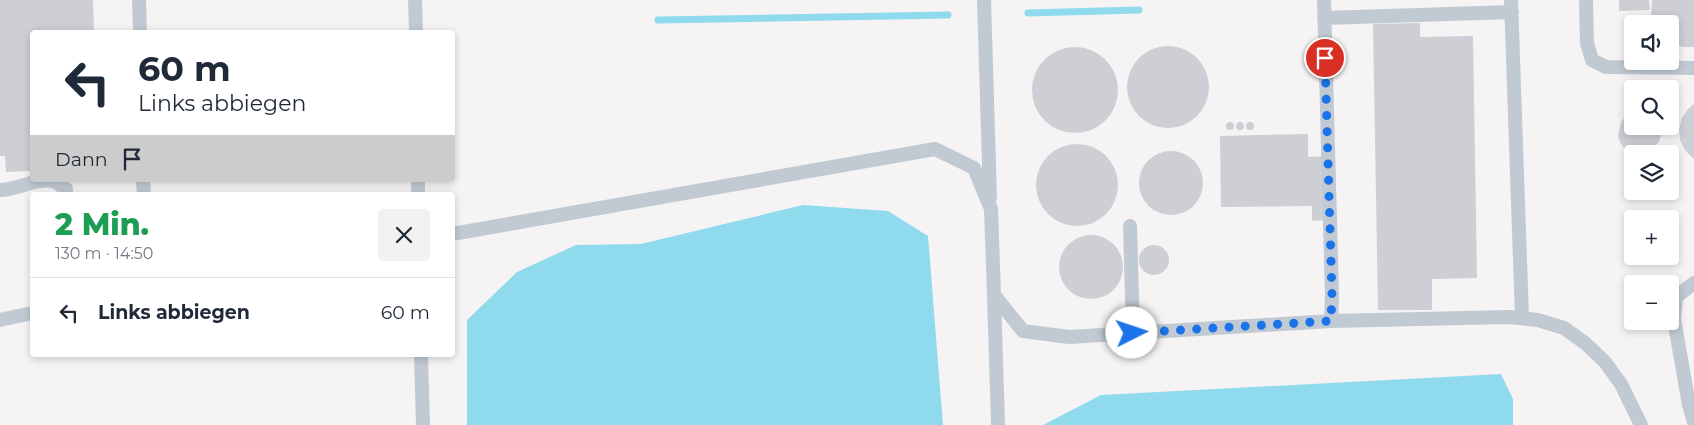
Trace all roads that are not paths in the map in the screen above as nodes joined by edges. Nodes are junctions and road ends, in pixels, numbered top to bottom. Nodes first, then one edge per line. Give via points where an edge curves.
1 (139, 0) edge
2 (415, 0) edge
3 (984, 0) edge
4 (1324, 0) edge
5 (1586, 0) edge
6 (1512, 6) edge
7 (1324, 18) junction
8 (140, 30) edge
9 (416, 30) edge
10 (1694, 68) edge
11 (40, 182) edge
12 (55, 182) edge
13 (0, 190) edge
14 (66, 192) edge
15 (991, 208) junction
16 (1130, 226) dead end
17 (455, 233) edge
18 (1694, 283) edge
19 (994, 295) junction
20 (30, 313) edge
21 (1522, 318) junction
22 (0, 320) edge
23 (1331, 321) junction
24 (1132, 333) junction
25 (421, 357) edge
26 (1694, 422) edge
27 (423, 425) edge
28 (998, 425) edge
29 (1641, 425) edge

1 - 8 lane
2 - 9 lane
3 - 15 lane
4 - 7 lane
5 - 10 lane via 1587,43 1592,60 1606,67
6 - 7 lane
6 - 21 lane
7 - 23 lane
11 - 13 lane
12 - 14 lane
15 - 17 lane via 974,168 935,150
15 - 19 lane
16 - 24 lane
18 - 26 lane via 1676,297 1674,319
19 - 24 lane via 1023,331 1069,337
19 - 28 lane
20 - 22 lane
21 - 23 lane
21 - 29 lane via 1564,328 1585,343 1621,384
23 - 24 lane
25 - 27 lane

